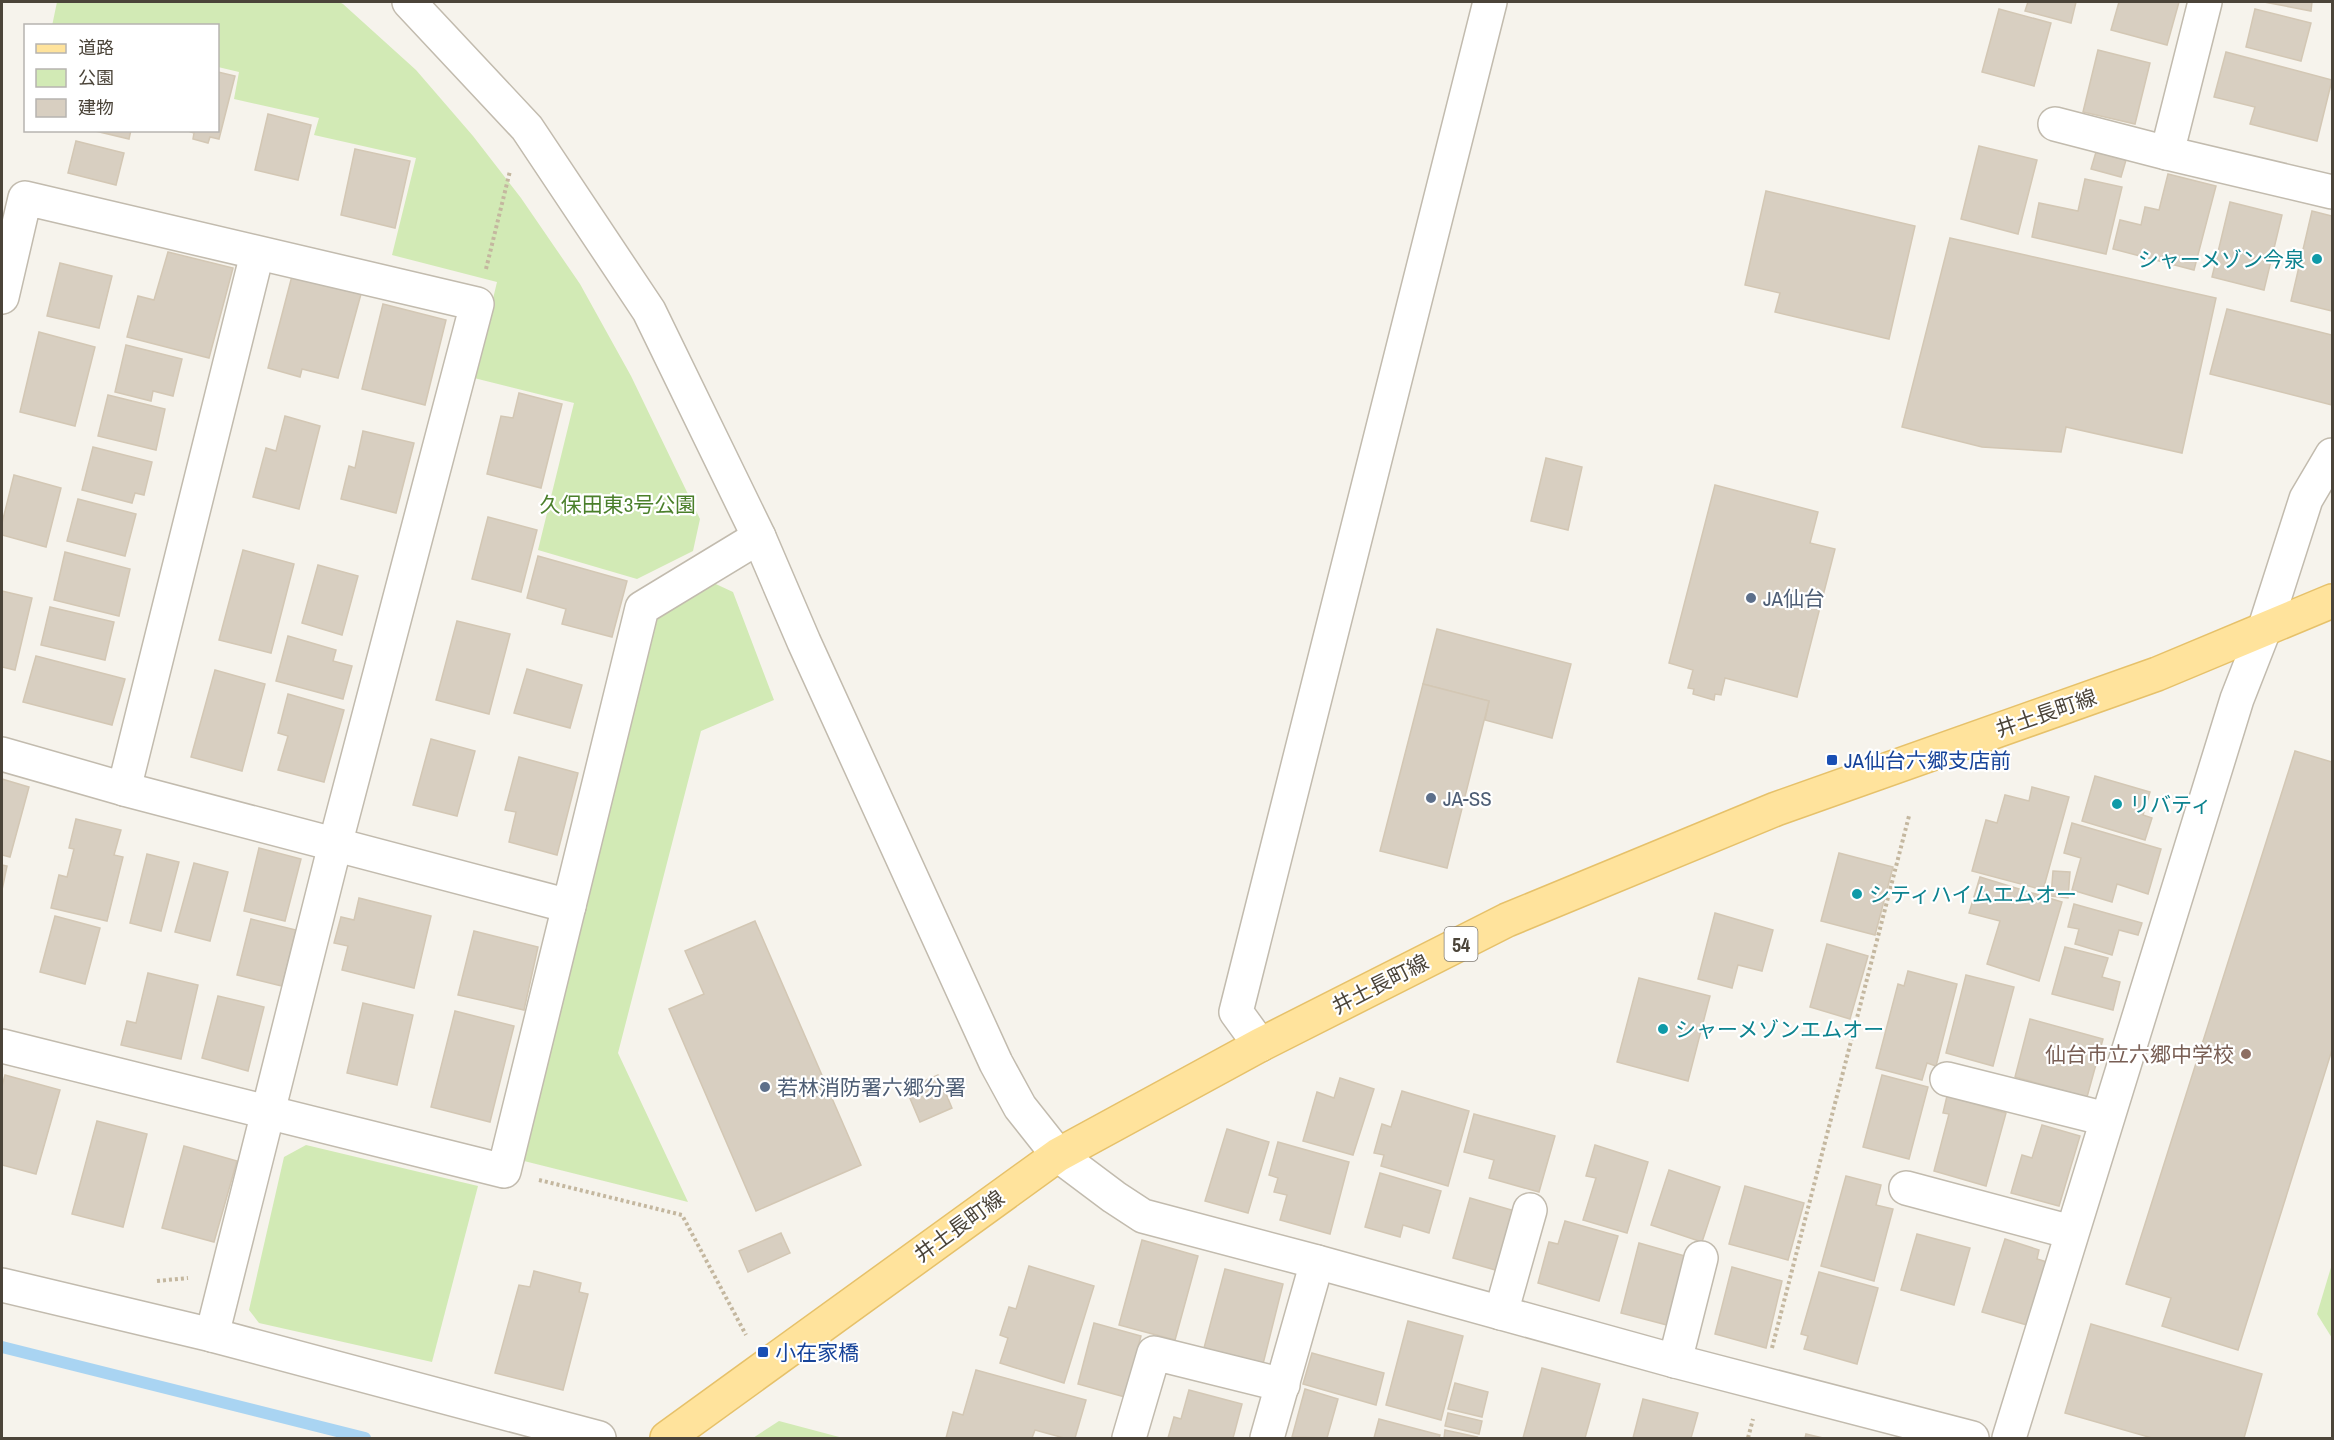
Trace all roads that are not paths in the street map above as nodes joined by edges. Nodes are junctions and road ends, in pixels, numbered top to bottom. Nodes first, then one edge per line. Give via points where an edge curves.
1 (409, 2) edge
2 (1490, 2) edge
3 (2205, 2) edge
4 (2055, 124) dead end
5 (2167, 153) junction
6 (2332, 192) edge
7 (257, 254) junction
8 (2, 297) edge
9 (2332, 454) edge
10 (759, 537) junction
11 (2332, 601) edge
12 (2265, 630) junction
13 (2, 754) edge
14 (124, 789) junction
15 (335, 845) junction
16 (569, 906) junction
17 (1260, 1045) junction
18 (2, 1046) edge
19 (1947, 1079) dead end
20 (268, 1112) junction
21 (2106, 1119) junction
22 (1058, 1155) junction
23 (1906, 1188) dead end
24 (1530, 1210) dead end
25 (2071, 1232) junction
26 (1701, 1258) dead end
27 (1317, 1262) junction
28 (2, 1285) edge
29 (1500, 1313) junction
30 (212, 1335) junction
31 (1675, 1361) junction
32 (1283, 1385) junction
33 (599, 1438) edge
34 (667, 1438) edge
35 (1129, 1438) edge
36 (1267, 1438) edge
37 (1972, 1438) edge
38 (2009, 1438) edge

1 - 10 street via 527,128 649,311
2 - 17 street via 1236,1012
3 - 5 street
4 - 5 street
5 - 6 street
7 - 8 street via 25,198
7 - 14 street
7 - 15 street via 477,304
9 - 12 street via 2306,499
10 - 16 street via 642,608
10 - 22 street via 996,1063 1020,1107
11 - 12 main road, 井土長町線 / 54
12 - 17 main road, 井土長町線 / 54 via 2157,674 1795,802 1507,920
12 - 21 street via 2237,699
13 - 14 street
14 - 15 street
15 - 16 street
15 - 20 street
16 - 20 street via 504,1171
17 - 22 main road, 井土長町線 / 54
18 - 20 street
19 - 21 street
20 - 30 street
21 - 25 street
22 - 27 street via 1143,1216
22 - 34 main road, 井土長町線 / 54
23 - 25 street
24 - 29 street
25 - 38 street
26 - 31 street
27 - 29 street
27 - 32 street
28 - 30 street
29 - 31 street
30 - 33 street
31 - 37 street
32 - 35 street via 1154,1353
32 - 36 street

